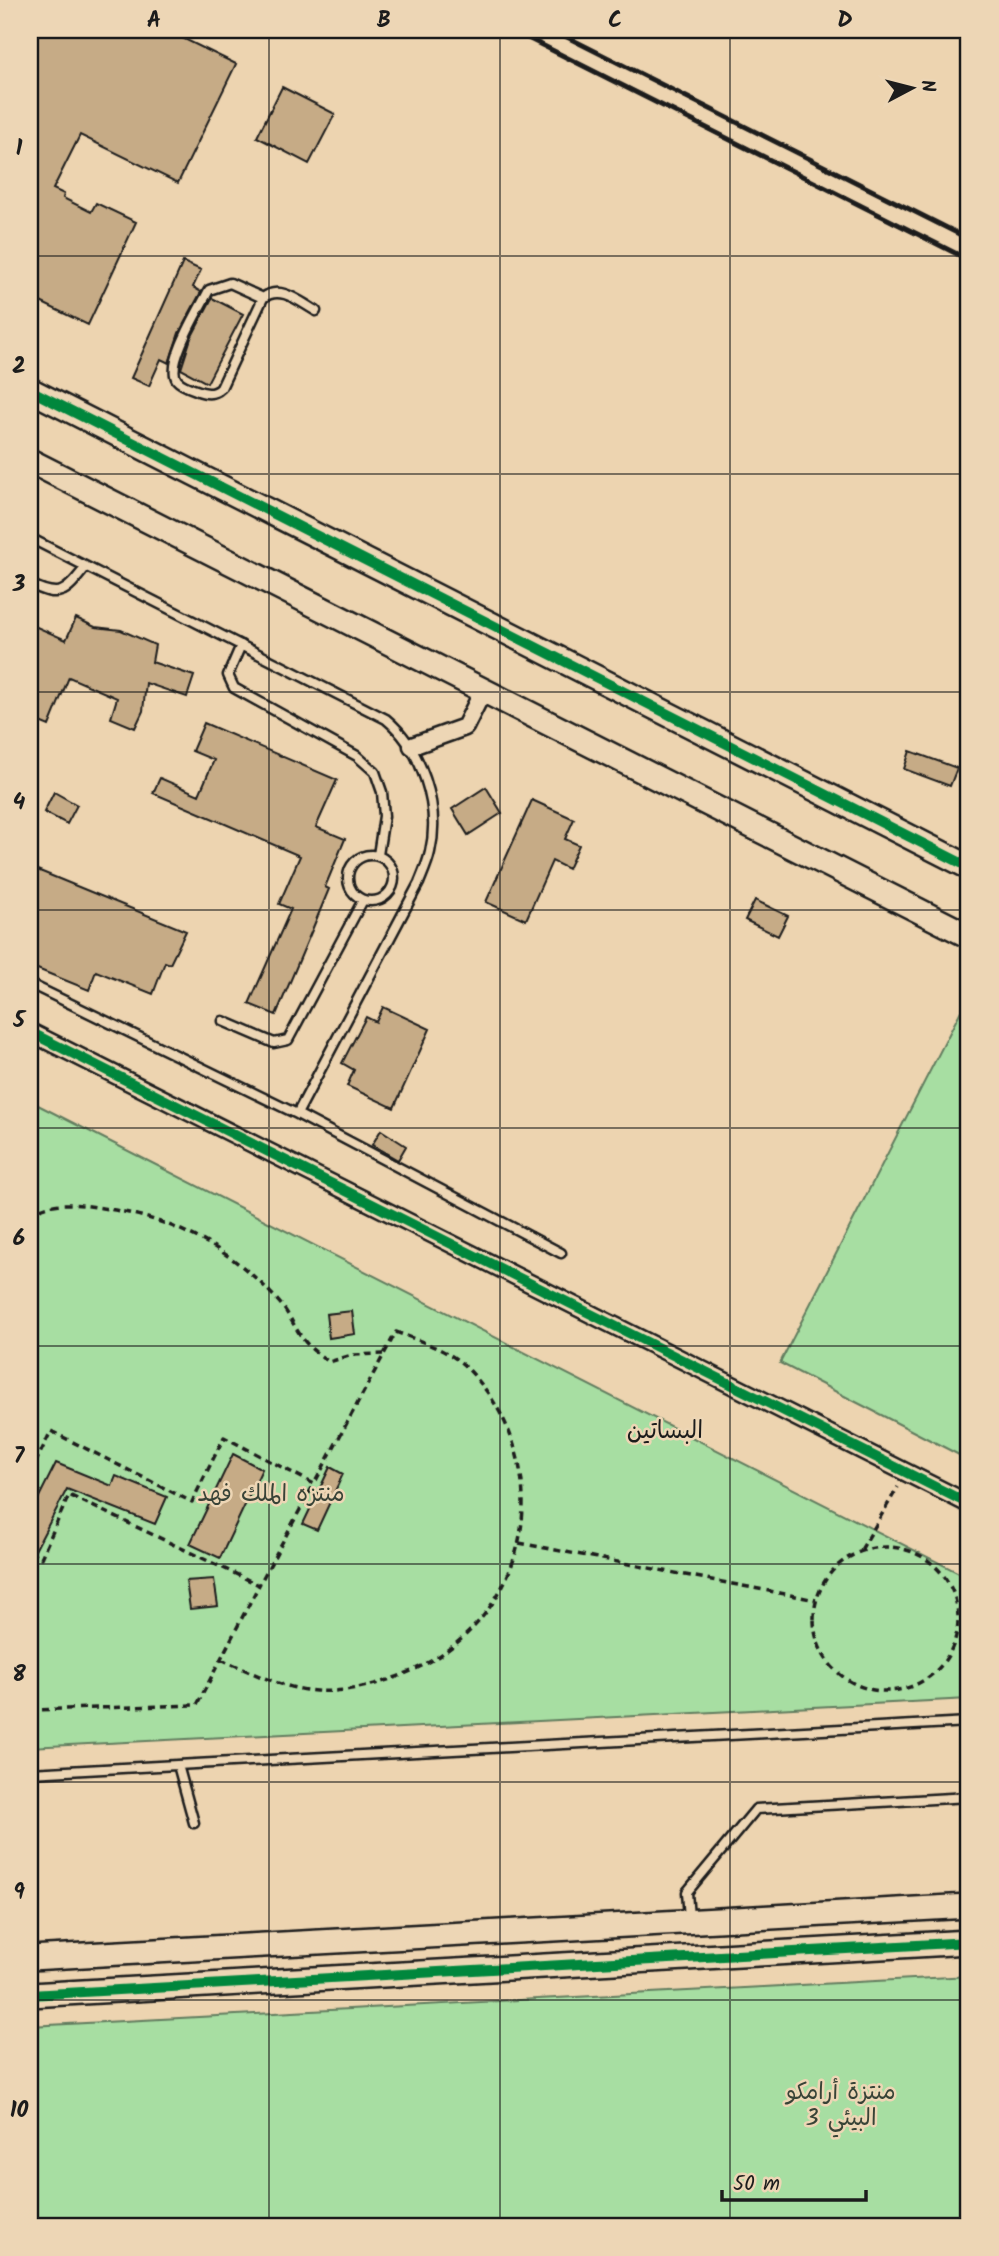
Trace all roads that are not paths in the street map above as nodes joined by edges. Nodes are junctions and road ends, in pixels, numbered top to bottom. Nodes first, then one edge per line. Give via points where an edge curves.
1 (263, 298) junction
2 (316, 310) dead end
3 (30, 390) edge
4 (30, 461) edge
5 (30, 538) edge
6 (85, 568) junction
7 (30, 584) edge
8 (241, 645) junction
9 (483, 691) junction
10 (412, 746) junction
11 (378, 855) junction
12 (969, 867) edge
13 (363, 900) junction
14 (969, 936) edge
15 (30, 984) edge
16 (223, 1021) dead end
17 (30, 1032) edge
18 (297, 1114) junction
19 (561, 1253) dead end
20 (969, 1504) edge
21 (969, 1722) edge
22 (178, 1765) junction
23 (30, 1773) edge
24 (969, 1797) edge
25 (194, 1823) dead end
26 (969, 1906) edge
27 (690, 1920) junction
28 (969, 1942) edge
29 (234, 1947) junction
30 (692, 1957) junction
31 (30, 1958) edge
32 (237, 1984) junction
33 (30, 1995) edge

1 - 1 lane via 221,388 202,393 178,383 175,360 209,290 230,284
1 - 2 lane via 281,292
3 - 12 street
4 - 9 street
5 - 6 lane
6 - 7 lane via 68,589 58,593
6 - 8 lane
8 - 10 lane via 386,719
8 - 11 lane via 228,675 234,688 357,756 375,772 384,816
9 - 10 street via 465,727
9 - 14 street
10 - 18 lane via 432,813 431,850 419,883
11 - 13 lane via 358,858 348,875 355,894
11 - 13 lane via 387,861 394,880 383,897
13 - 16 lane via 288,1040 274,1043
15 - 18 lane
17 - 20 street
18 - 19 lane
21 - 22 lane
22 - 23 lane
22 - 25 lane
24 - 27 lane via 755,1809 687,1892
26 - 27 street
27 - 29 street
27 - 30 street
28 - 30 street
29 - 31 street
29 - 32 street
30 - 32 street
32 - 33 street

